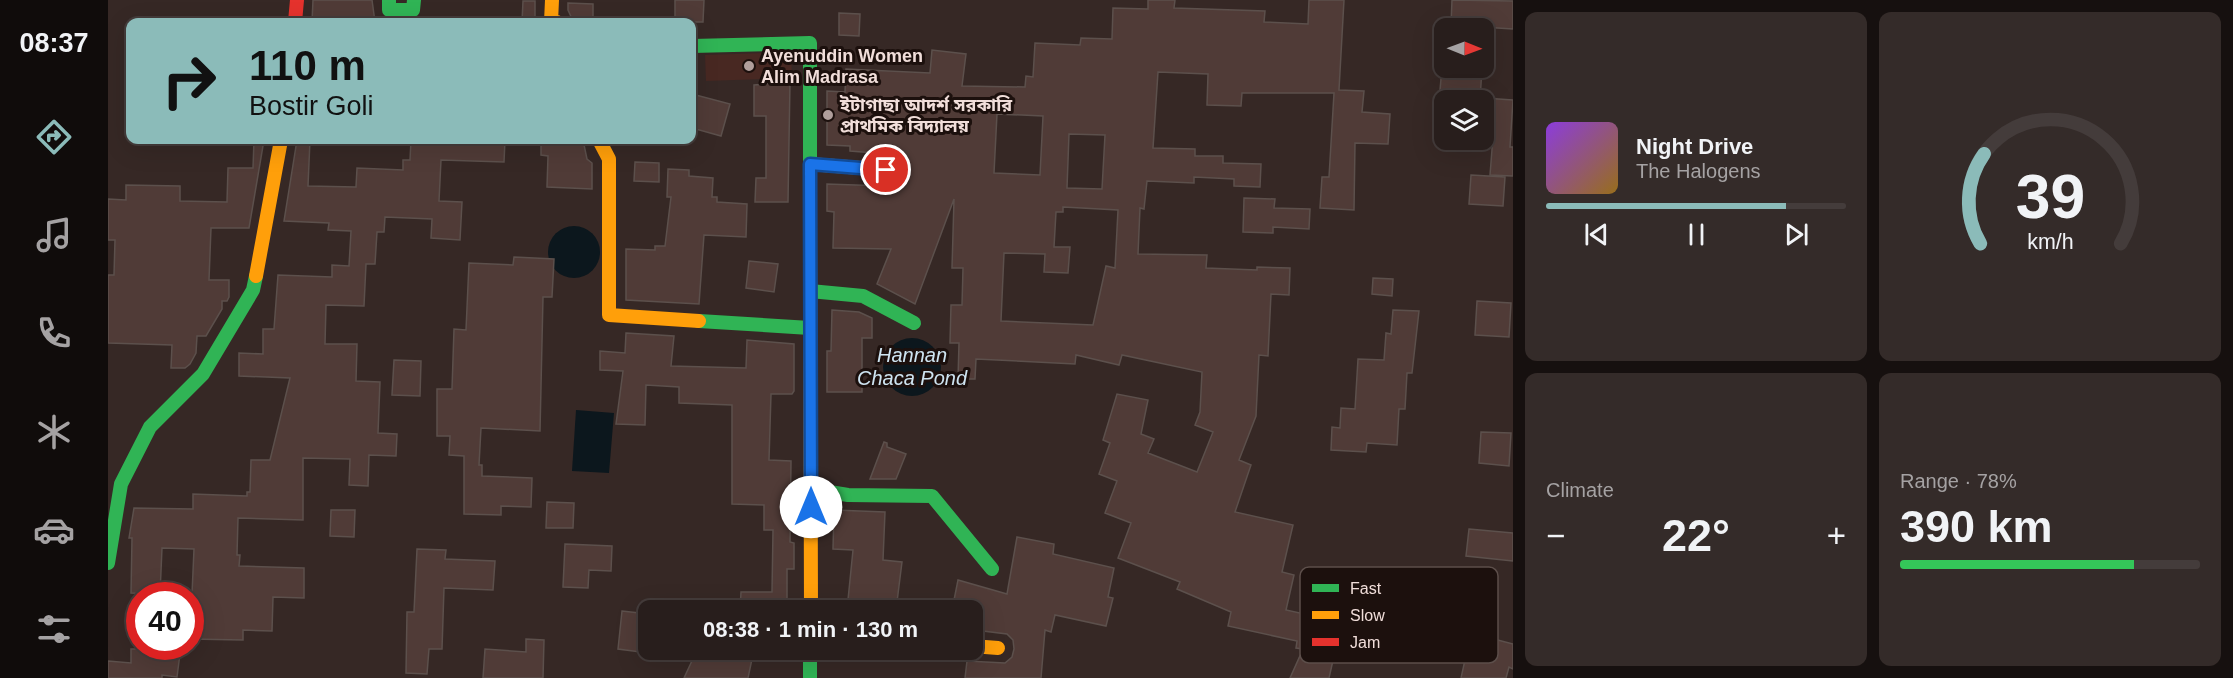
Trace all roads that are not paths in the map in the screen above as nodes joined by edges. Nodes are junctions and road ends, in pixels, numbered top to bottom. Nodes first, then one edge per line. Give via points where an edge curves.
1 (297, 0) edge
2 (389, 0) edge
3 (414, 0) edge
4 (552, 0) edge
5 (295, 18) edge
6 (551, 18) edge
7 (696, 46) edge
8 (280, 144) edge
9 (601, 144) edge
10 (810, 164) junction
11 (886, 170) dead end
12 (810, 291) junction
13 (914, 323) dead end
14 (810, 328) junction
15 (811, 489) junction
16 (108, 563) edge
17 (992, 569) dead end
18 (811, 600) edge
19 (983, 647) edge
20 (998, 648) dead end
21 (810, 660) edge
22 (810, 678) edge

1 - 5 street
2 - 3 street via 389,10 413,9
4 - 6 street
7 - 10 street via 810,43
8 - 16 street via 253,290 203,374 150,427 121,484
9 - 14 street via 609,159 609,315
10 - 11 street
10 - 12 street
12 - 13 street via 863,296
12 - 14 street
14 - 15 street
15 - 17 street via 848,495 932,496
15 - 18 street
19 - 20 street
21 - 22 street

